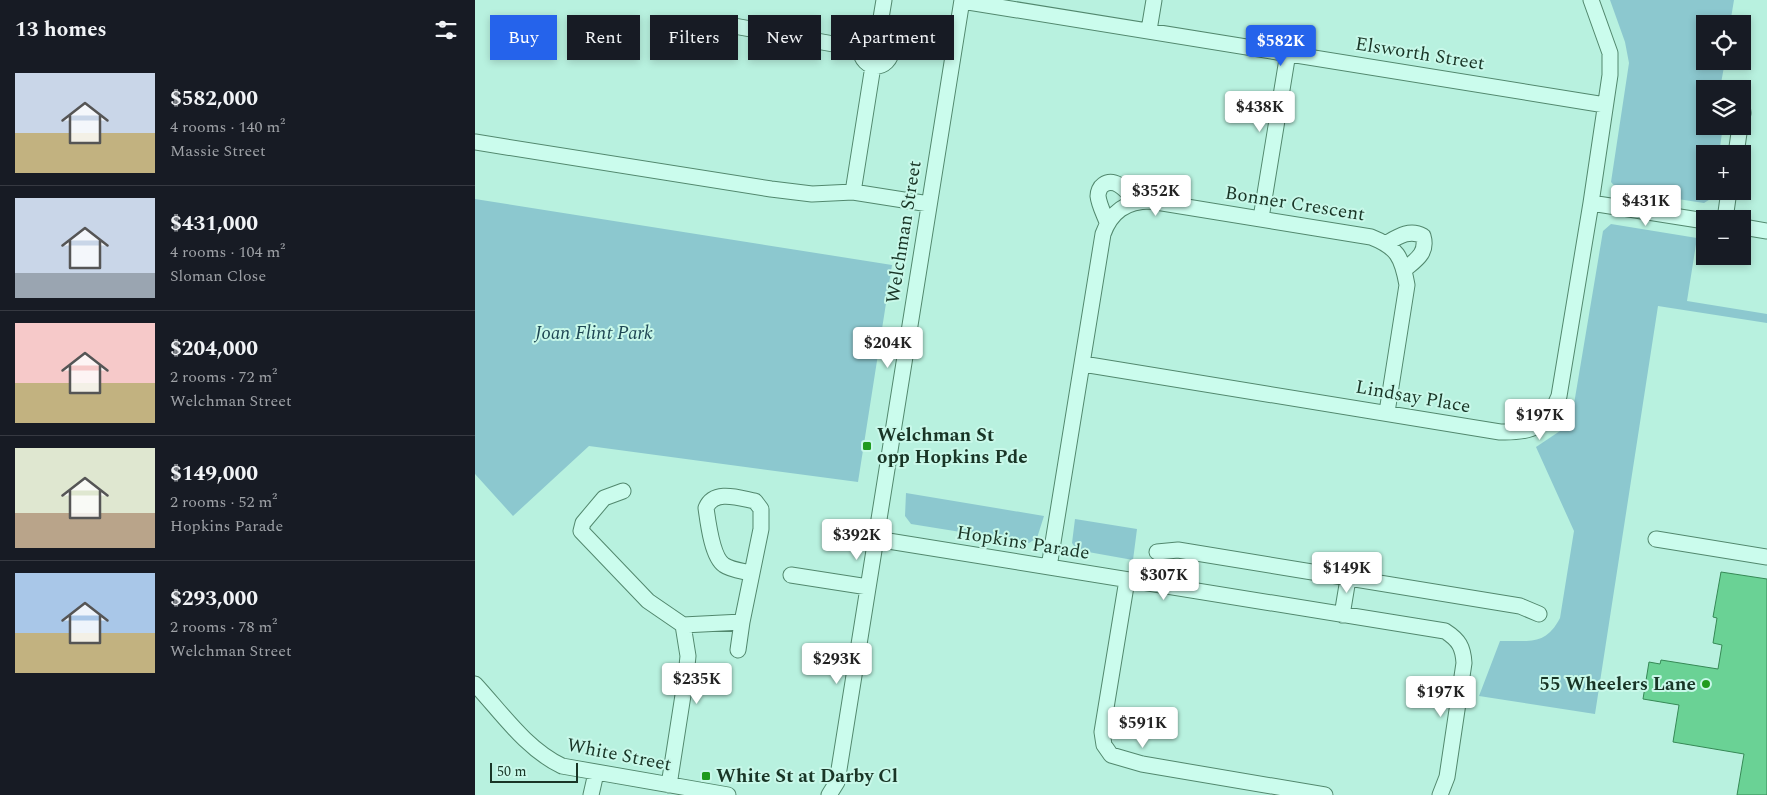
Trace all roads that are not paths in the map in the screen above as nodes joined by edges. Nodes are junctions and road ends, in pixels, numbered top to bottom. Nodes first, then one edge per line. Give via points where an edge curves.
1 (884, 0) edge
2 (962, 0) edge
3 (1154, 0) edge
4 (1591, 0) edge
5 (882, 15) edge
6 (738, 27) edge
7 (1149, 30) junction
8 (831, 44) edge
9 (1289, 53) junction
10 (863, 60) edge
11 (887, 60) edge
12 (873, 66) junction
13 (1605, 105) junction
14 (475, 142) edge
15 (853, 192) junction
16 (1136, 201) junction
17 (1591, 203) junction
18 (929, 204) junction
19 (1261, 218) junction
20 (1696, 220) edge
21 (1107, 222) junction
22 (1751, 228) edge
23 (1767, 231) edge
24 (1387, 243) junction
25 (1404, 270) junction
26 (1083, 364) junction
27 (1387, 412) junction
28 (623, 491) dead end
29 (876, 539) junction
30 (1656, 539) dead end
31 (1157, 552) dead end
32 (1767, 557) edge
33 (1049, 567) junction
34 (751, 573) junction
35 (791, 575) dead end
36 (1348, 579) junction
37 (1127, 580) junction
38 (869, 587) junction
39 (1539, 614) dead end
40 (1342, 615) junction
41 (742, 622) junction
42 (683, 625) junction
43 (739, 650) dead end
44 (475, 684) edge
45 (597, 773) junction
46 (669, 785) junction
47 (591, 795) edge
48 (728, 795) edge
49 (829, 795) edge
50 (1325, 795) edge
51 (1440, 795) edge

1 - 5 street
2 - 7 street, Elsworth Street
2 - 18 street, Welchman Street
3 - 7 street
4 - 13 street, Lindsay Place via 1610,53
6 - 8 street
7 - 9 street, Elsworth Street
9 - 13 street, Elsworth Street
9 - 19 street
10 - 12 street
11 - 12 street
12 - 15 street
13 - 17 street, Lindsay Place
14 - 15 street via 771,189 812,194
15 - 18 street
16 - 19 street, Bonner Crescent
16 - 21 street via 1124,206
16 - 21 street via 1118,184 1104,184 1098,196
17 - 20 street
17 - 27 street, Lindsay Place via 1559,396 1553,413 1540,425 1521,433
18 - 29 street, Welchman Street
19 - 24 street, Bonner Crescent via 1371,237
21 - 26 street
22 - 23 street
24 - 25 street via 1398,255
24 - 25 street via 1409,232 1423,236 1424,250
25 - 27 street via 1407,285
26 - 27 street, Lindsay Place
26 - 33 street
28 - 42 street via 604,498 583,523 581,531 648,601
29 - 33 street, Hopkins Parade
29 - 38 street, Welchman Street
30 - 32 street
31 - 36 street via 1178,550
33 - 37 street, Hopkins Parade
34 - 34 street via 761,529 759,504 719,496 712,499 706,508 717,558 728,568
34 - 41 street
35 - 38 street
36 - 39 street via 1520,606
36 - 40 street
37 - 40 street, Hopkins Parade
37 - 50 street via 1102,732 1104,745 1111,756
38 - 49 street, Welchman Street via 837,782
40 - 51 street, Hopkins Parade via 1445,631 1456,638 1463,649 1464,663 1448,767
41 - 42 street
41 - 43 street
42 - 46 street via 688,656
44 - 45 street, White Street via 547,759 562,766
45 - 46 street, White Street
45 - 47 street
46 - 48 street, White Street

